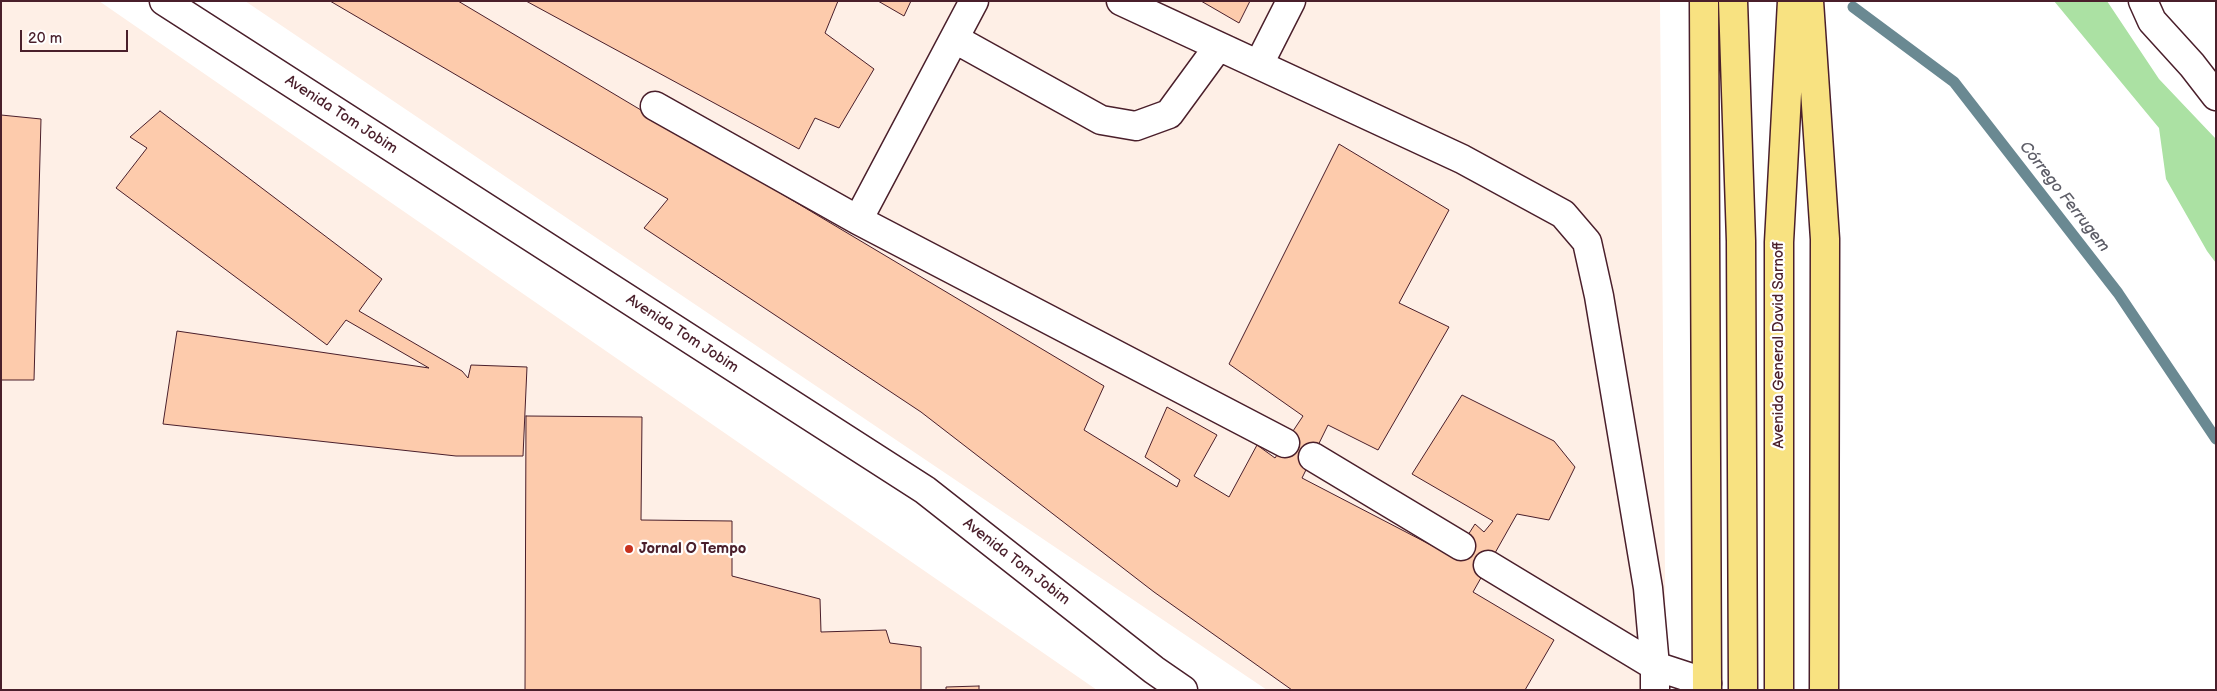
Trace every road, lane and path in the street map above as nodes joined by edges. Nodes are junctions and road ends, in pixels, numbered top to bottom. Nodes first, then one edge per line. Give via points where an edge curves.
1 (164, 1) edge
2 (974, 1) edge
3 (1121, 1) edge
4 (1291, 1) edge
5 (1704, 1) edge
6 (1733, 1) edge
7 (1792, 1) edge
8 (1809, 1) edge
9 (2143, 1) edge
10 (955, 39) junction
11 (1218, 47) junction
12 (1259, 64) junction
13 (2216, 95) edge
14 (655, 106) dead end
15 (858, 220) junction
16 (1285, 443) dead end
17 (1313, 457) dead end
18 (1461, 546) dead end
19 (1488, 565) dead end
20 (1655, 678) edge
21 (1154, 680) edge
22 (1707, 686) edge
23 (1183, 690) edge
24 (1743, 690) edge
25 (1779, 690) edge
26 (1824, 690) edge

1 - 21 street, Avenida Tom Jobim via 925,490
2 - 10 street
3 - 11 street
4 - 12 street
5 - 22 main road
6 - 24 main road via 1741,241
7 - 25 main road, Avenida General David Sarnoff via 1779,242
8 - 26 main road via 1825,239
9 - 13 street via 2152,21
10 - 11 street via 1101,120 1136,126 1170,114
10 - 15 street
11 - 12 street
12 - 20 street via 1471,164 1563,214 1587,242 1648,588
14 - 15 street
15 - 16 street
17 - 18 street
19 - 20 street
20 - 22 street
21 - 23 street, Avenida Tom Jobim

